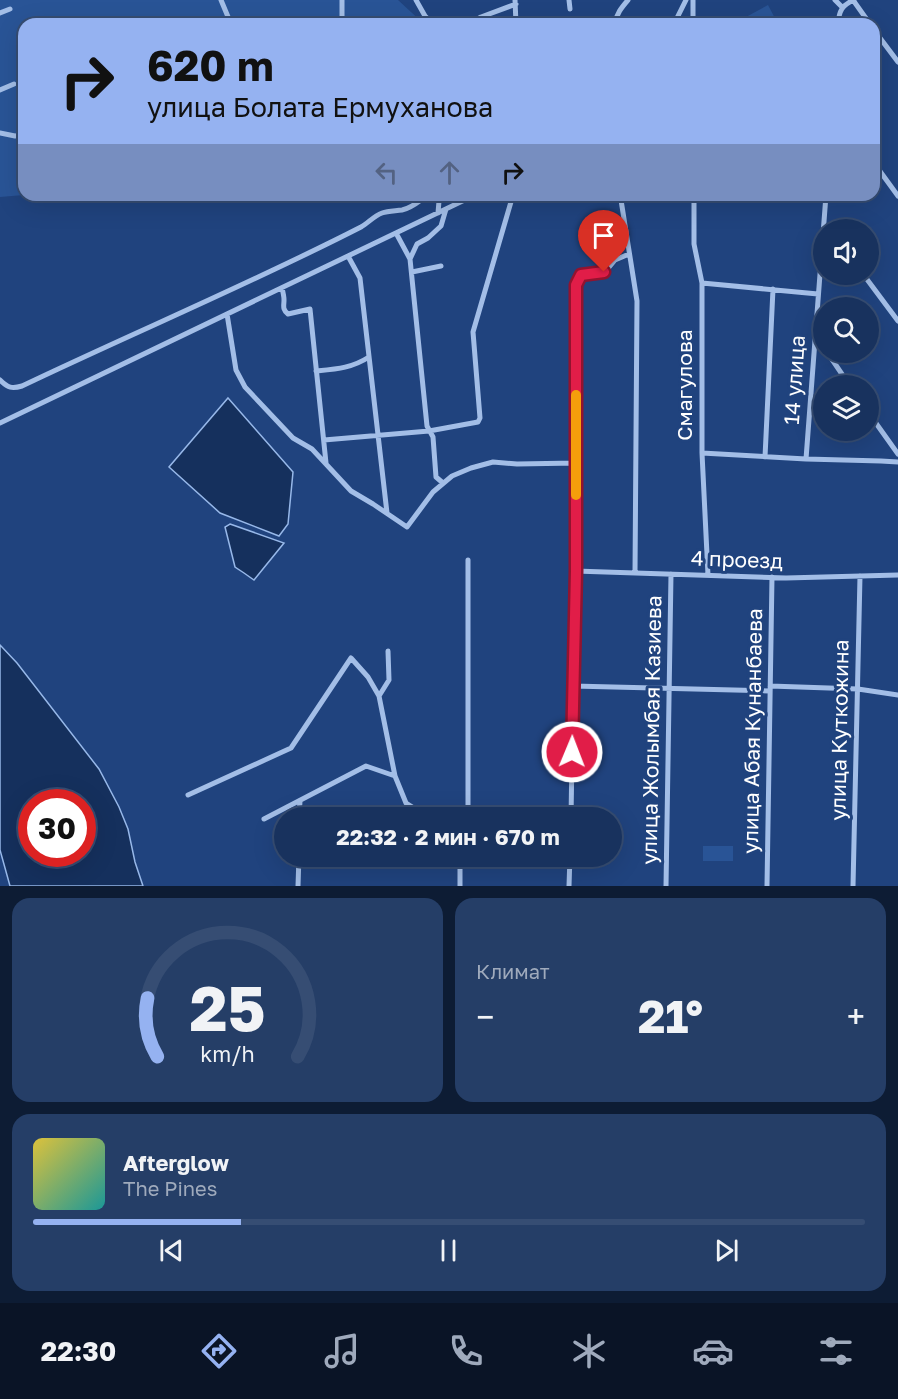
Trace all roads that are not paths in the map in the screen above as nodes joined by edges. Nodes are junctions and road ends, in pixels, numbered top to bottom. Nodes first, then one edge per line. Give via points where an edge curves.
1 (221, 0) edge
2 (342, 0) edge
3 (416, 0) edge
4 (569, 0) edge
5 (628, 0) edge
6 (687, 0) edge
7 (693, 0) edge
8 (835, 0) edge
9 (853, 0) edge
10 (515, 2) edge
11 (842, 7) junction
12 (10, 9) dead end
13 (570, 9) dead end
14 (0, 13) edge
15 (228, 18) edge
16 (342, 18) edge
17 (427, 18) edge
18 (479, 18) edge
19 (516, 18) edge
20 (616, 18) edge
21 (677, 18) edge
22 (693, 18) edge
23 (838, 18) edge
24 (866, 18) edge
25 (880, 38) edge
26 (898, 62) edge
27 (14, 84) dead end
28 (0, 90) edge
29 (0, 133) edge
30 (18, 136) edge
31 (880, 171) edge
32 (898, 196) edge
33 (419, 201) edge
34 (439, 201) edge
35 (463, 201) edge
36 (511, 201) edge
37 (620, 201) edge
38 (694, 201) edge
39 (826, 201) edge
40 (446, 209) junction
41 (438, 213) junction
42 (826, 219) edge
43 (396, 233) junction
44 (629, 254) junction
45 (348, 256) junction
46 (410, 259) junction
47 (441, 266) dead end
48 (412, 272) junction
49 (702, 283) junction
50 (819, 285) edge
51 (871, 285) edge
52 (282, 288) junction
53 (773, 289) junction
54 (818, 294) junction
55 (818, 297) edge
56 (898, 306) edge
57 (891, 311) junction
58 (226, 315) junction
59 (898, 321) edge
60 (369, 357) junction
61 (813, 363) edge
62 (316, 371) junction
63 (0, 380) edge
64 (0, 423) edge
65 (879, 427) edge
66 (429, 431) junction
67 (379, 435) junction
68 (324, 440) junction
69 (702, 453) junction
70 (898, 454) edge
71 (765, 457) junction
72 (806, 459) junction
73 (898, 462) edge
74 (576, 463) junction
75 (326, 465) junction
76 (443, 483) junction
77 (387, 513) junction
78 (468, 560) dead end
79 (576, 571) junction
80 (635, 573) junction
81 (671, 574) junction
82 (708, 575) junction
83 (898, 575) edge
84 (860, 576) junction
85 (772, 577) junction
86 (388, 651) dead end
87 (573, 686) junction
88 (669, 688) junction
89 (770, 688) junction
90 (858, 689) junction
91 (898, 695) edge
92 (379, 696) junction
93 (396, 776) junction
94 (188, 795) dead end
95 (300, 801) junction
96 (300, 807) edge
97 (413, 807) edge
98 (468, 807) edge
99 (571, 807) edge
100 (264, 819) dead end
101 (299, 867) edge
102 (460, 867) edge
103 (570, 867) edge
104 (298, 886) edge
105 (460, 886) edge
106 (569, 886) edge
107 (666, 886) edge
108 (767, 886) edge
109 (853, 886) edge

1 - 15 street
2 - 16 street
3 - 17 street
4 - 13 street
5 - 20 street
6 - 21 street
7 - 22 street
8 - 11 street
9 - 11 street
9 - 24 street
10 - 18 street
10 - 19 street
11 - 23 street
12 - 14 street
25 - 26 street
27 - 28 street
29 - 30 street
31 - 32 street
33 - 63 street via 378,215 287,264 22,386 9,388
34 - 41 street
35 - 40 street
36 - 66 street via 473,332 480,418 473,424
37 - 44 street, улица Жолымбая Казиева
38 - 49 street, Смагулова via 693,244
39 - 42 street, 14 улица
40 - 41 street
40 - 46 street via 441,226 417,244
41 - 43 street
43 - 45 street
43 - 46 street
44 - 74 street via 615,260 604,272 581,275 576,285
44 - 80 street, улица Жолымбая Казиева via 637,301
45 - 52 street
45 - 60 street via 360,278
46 - 48 street
47 - 48 street
48 - 66 street
49 - 53 street
49 - 69 street, Смагулова
50 - 54 street, 14 улица
51 - 57 street
52 - 58 street
52 - 62 street via 285,312 310,309
53 - 54 street
53 - 71 street
54 - 55 street, 14 улица
56 - 57 street
57 - 59 street
58 - 64 street
58 - 75 street via 236,370 245,387 293,438 312,449
60 - 62 street via 358,365
60 - 67 street
61 - 72 street, 14 улица
62 - 68 street
65 - 70 street
66 - 67 street
66 - 76 street via 433,437 436,477
67 - 68 street
67 - 77 street
68 - 75 street
69 - 71 street
69 - 82 street, Смагулова
71 - 72 street
72 - 73 street
74 - 76 street via 493,462
74 - 79 street
75 - 77 street via 351,491
76 - 77 street via 407,527
78 - 98 street
79 - 80 street, 4 проезд
79 - 87 street
80 - 81 street, 4 проезд
81 - 82 street, 4 проезд
81 - 88 street, улица Жолымбая Казиева
82 - 85 street, 4 проезд
83 - 84 street, 4 проезд
84 - 85 street, 4 проезд
84 - 90 street, улица Куткожина
85 - 89 street, улица Абая Кунанбаева
86 - 92 street via 388,680
87 - 88 street
87 - 99 street
88 - 89 street
88 - 107 street, улица Жолымбая Казиева
89 - 90 street
89 - 108 street, улица Абая Кунанбаева
90 - 91 street
90 - 109 street, улица Куткожина
92 - 93 street
92 - 94 street via 351,658 291,748
93 - 95 street via 366,766
93 - 97 street via 406,802
95 - 96 street
95 - 100 street
101 - 104 street
102 - 105 street
103 - 106 street

